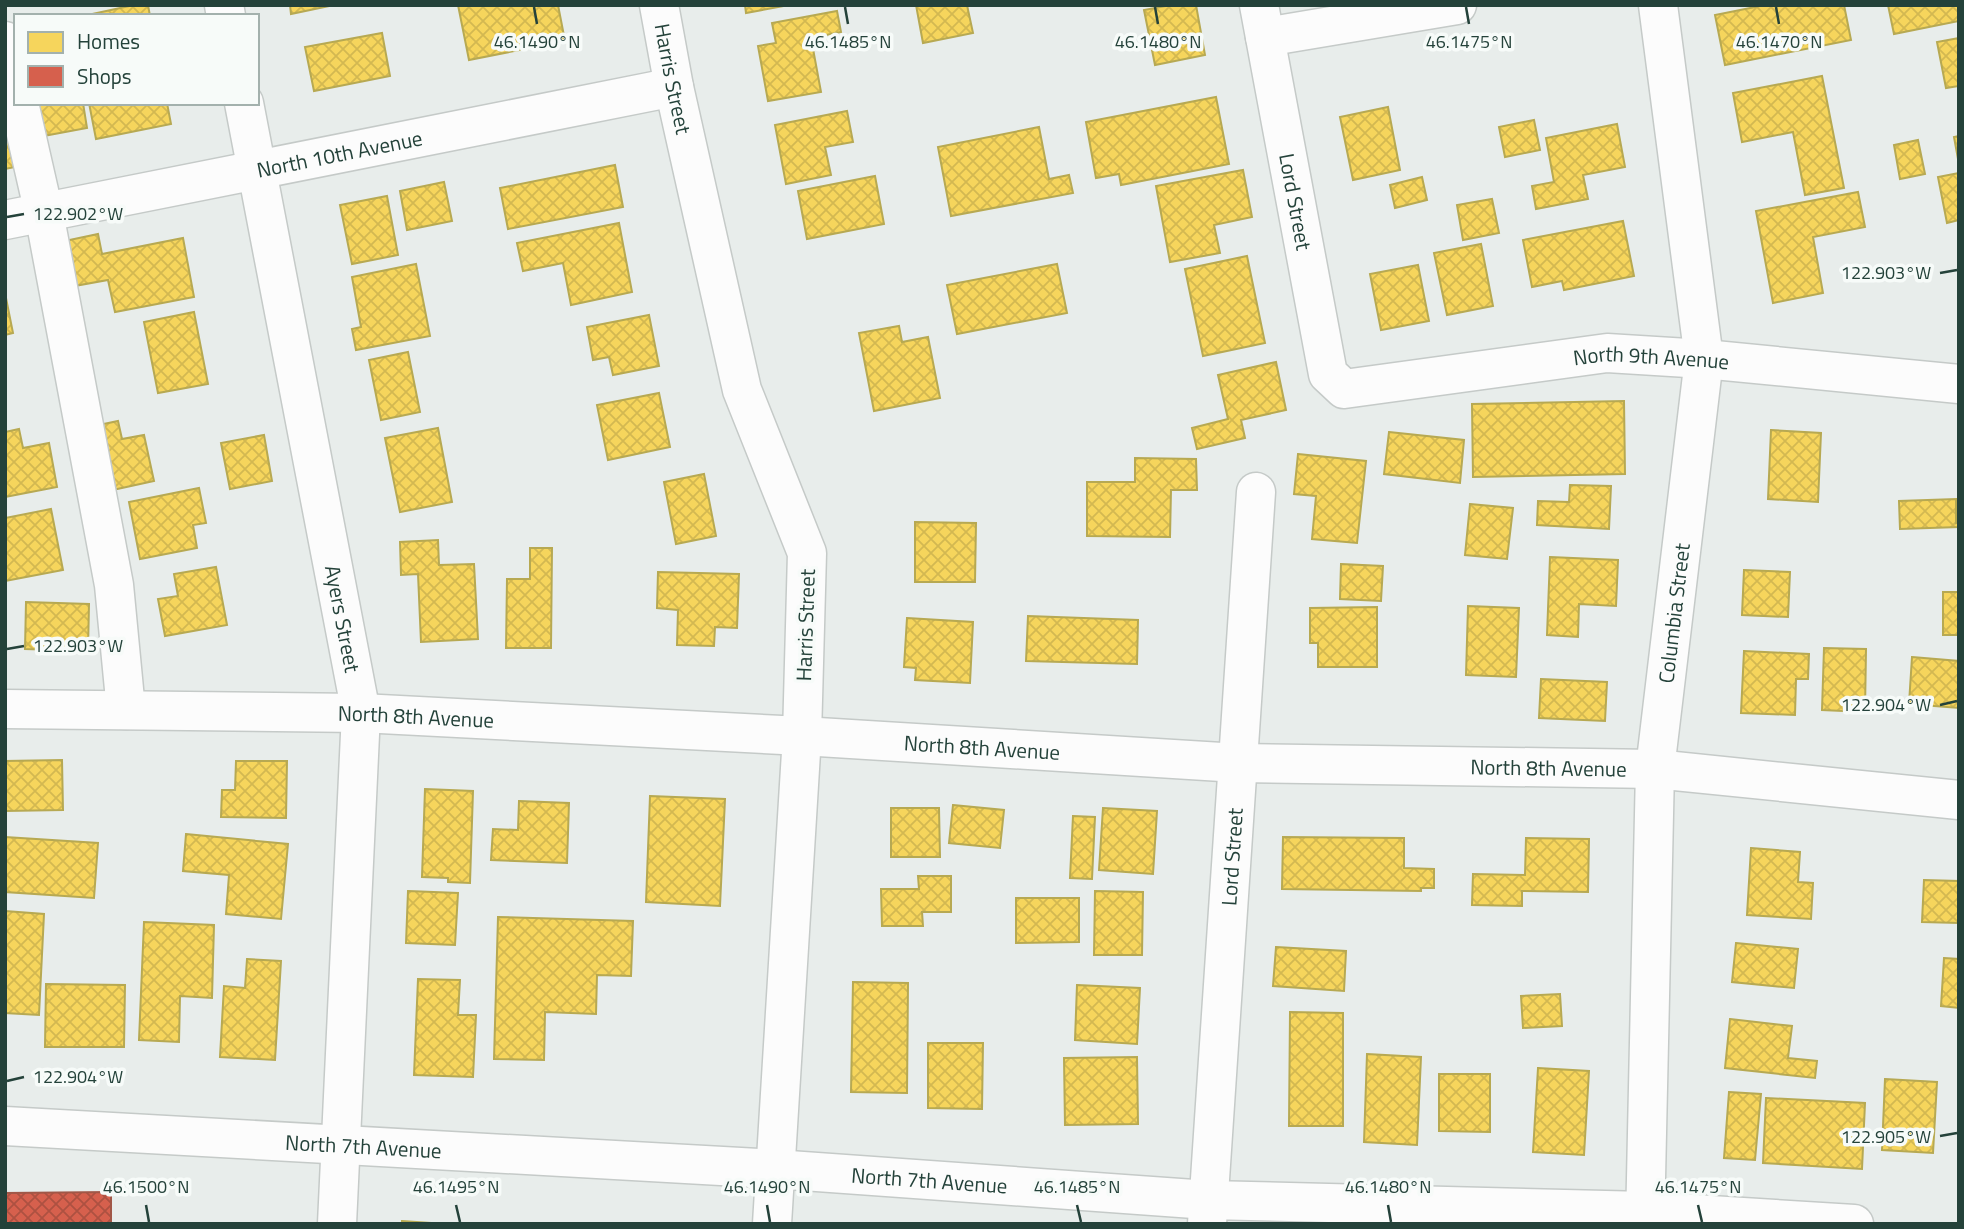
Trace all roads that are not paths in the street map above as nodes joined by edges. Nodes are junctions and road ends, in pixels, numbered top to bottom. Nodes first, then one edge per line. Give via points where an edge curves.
1 (659, 5) edge
2 (1457, 5) edge
3 (1658, 5) edge
4 (1262, 21) edge
5 (5, 41) edge
6 (14, 79) edge
7 (674, 87) junction
8 (19, 105) edge
9 (244, 105) edge
10 (258, 170) junction
11 (44, 213) junction
12 (5, 220) edge
13 (1704, 359) junction
14 (1959, 384) edge
15 (1344, 389) joint
16 (1256, 492) dead end
17 (5, 709) edge
18 (126, 710) junction
19 (361, 713) junction
20 (802, 736) junction
21 (1238, 763) junction
22 (1655, 769) junction
23 (1959, 800) edge
24 (5, 1126) edge
25 (341, 1144) junction
26 (775, 1169) junction
27 (1207, 1212) edge
28 (1646, 1217) edge
29 (337, 1224) edge
30 (772, 1224) edge
31 (1854, 1224) edge

1 - 7 street, Harris Street
2 - 4 street
3 - 13 street, Columbia Street
4 - 15 street, Lord Street via 1328,374
5 - 6 street
7 - 10 street, North 10th Avenue
7 - 20 street, Harris Street via 742,390 807,553
8 - 11 street
9 - 10 street, Ayers Street
10 - 11 street, North 10th Avenue
10 - 19 street, Ayers Street
11 - 12 street, North 10th Avenue
11 - 18 street via 114,585
13 - 14 street, North 9th Avenue
13 - 15 street, North 9th Avenue via 1607,353
13 - 22 street, Columbia Street
16 - 21 street, Lord Street
17 - 18 street, North 8th Avenue
18 - 19 street, North 8th Avenue
19 - 20 street, North 8th Avenue
19 - 25 street, Ayers Street
20 - 21 street, North 8th Avenue
20 - 26 street, Harris Street
21 - 22 street, North 8th Avenue
21 - 27 street, Lord Street
22 - 23 street, North 8th Avenue
22 - 28 street, Columbia Street
24 - 25 street, North 7th Avenue
25 - 26 street, North 7th Avenue
25 - 29 street, Ayers Street
26 - 27 street, North 7th Avenue
26 - 30 street, Harris Street
27 - 28 street, North 7th Avenue
28 - 31 street, North 7th Avenue

